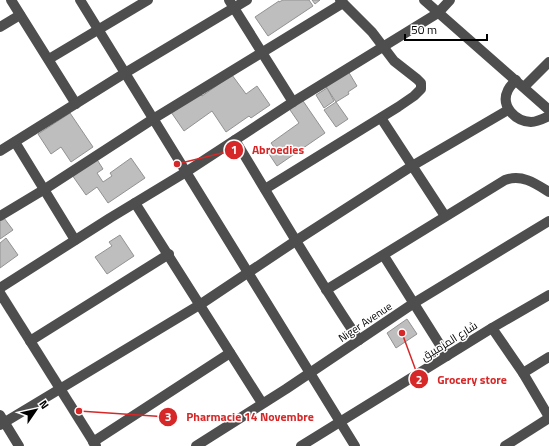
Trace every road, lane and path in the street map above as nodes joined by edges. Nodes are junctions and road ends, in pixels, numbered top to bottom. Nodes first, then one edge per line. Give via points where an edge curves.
1 (11, 0) edge
2 (80, 0) edge
3 (146, 0) edge
4 (247, 0) edge
5 (424, 0) edge
6 (450, 0) edge
7 (342, 2) edge
8 (232, 4) edge
9 (438, 13) junction
10 (20, 15) junction
11 (0, 27) edge
12 (98, 30) junction
13 (383, 46) junction
14 (262, 52) junction
15 (49, 59) junction
16 (549, 62) edge
17 (125, 73) junction
18 (516, 80) junction
19 (524, 87) junction
20 (293, 102) junction
21 (76, 104) junction
22 (508, 110) junction
23 (549, 110) edge
24 (549, 116) edge
25 (381, 118) junction
26 (153, 119) junction
27 (235, 140) junction
28 (15, 142) junction
29 (0, 152) edge
30 (412, 166) junction
31 (186, 172) junction
32 (45, 189) junction
33 (265, 189) junction
34 (549, 192) edge
35 (135, 203) junction
36 (0, 216) edge
37 (445, 216) junction
38 (549, 221) edge
39 (75, 240) junction
40 (297, 240) junction
41 (169, 254) junction
42 (384, 256) junction
43 (248, 273) junction
44 (0, 288) edge
45 (326, 290) junction
46 (0, 293) edge
47 (549, 295) edge
48 (201, 304) junction
49 (414, 304) junction
50 (492, 328) junction
51 (30, 340) junction
52 (358, 340) junction
53 (230, 353) junction
54 (447, 356) junction
55 (549, 357) edge
56 (310, 373) junction
57 (523, 373) junction
58 (61, 389) junction
59 (262, 403) junction
60 (549, 418) edge
61 (2, 421) edge
62 (340, 422) junction
63 (95, 444) edge
64 (20, 446) edge
65 (196, 446) edge
66 (301, 446) edge
67 (355, 446) edge
68 (505, 446) edge

1 - 10 street
2 - 12 street
3 - 12 street
4 - 8 street
5 - 9 street
6 - 9 street
7 - 13 street
7 - 14 street
8 - 14 street
8 - 17 street
9 - 13 street
9 - 18 street
10 - 11 street
10 - 15 street
12 - 15 street
12 - 17 street
13 - 20 street
13 - 25 street via 394,61 422,86 414,96
14 - 20 street
14 - 26 street
15 - 21 street
16 - 19 street
17 - 21 street
17 - 26 street
18 - 19 street
18 - 22 street via 508,90
19 - 23 street
20 - 27 street
21 - 28 street
22 - 24 street via 515,117 530,122
22 - 30 street
25 - 30 street
25 - 33 street
26 - 31 street
26 - 32 street
27 - 31 street
27 - 33 street
28 - 29 street
28 - 32 street
30 - 37 street
30 - 40 street
31 - 35 street
31 - 43 street
32 - 36 street
32 - 39 street
33 - 40 street
34 - 37 street via 534,182 513,177
35 - 39 street
35 - 41 street
37 - 42 street
38 - 49 street, Niger Avenue
39 - 44 street
40 - 43 street
40 - 45 street
41 - 48 street
41 - 51 street
42 - 45 street
42 - 49 street
43 - 48 street
43 - 56 street
45 - 52 street
46 - 51 street
47 - 50 street, شارع المزمبيق
48 - 53 street
48 - 58 street
49 - 52 street, Niger Avenue
49 - 54 street
50 - 54 street, شارع المزمبيق
50 - 57 street
51 - 58 street
52 - 56 street, Niger Avenue
53 - 59 street
53 - 63 street
54 - 62 street, شارع المزمبيق
55 - 57 street
56 - 59 street, Niger Avenue
56 - 62 street
57 - 60 street
58 - 61 street
58 - 63 street
59 - 65 street, Niger Avenue
60 - 68 street
61 - 64 street
62 - 66 street, شارع المزمبيق
62 - 67 street

